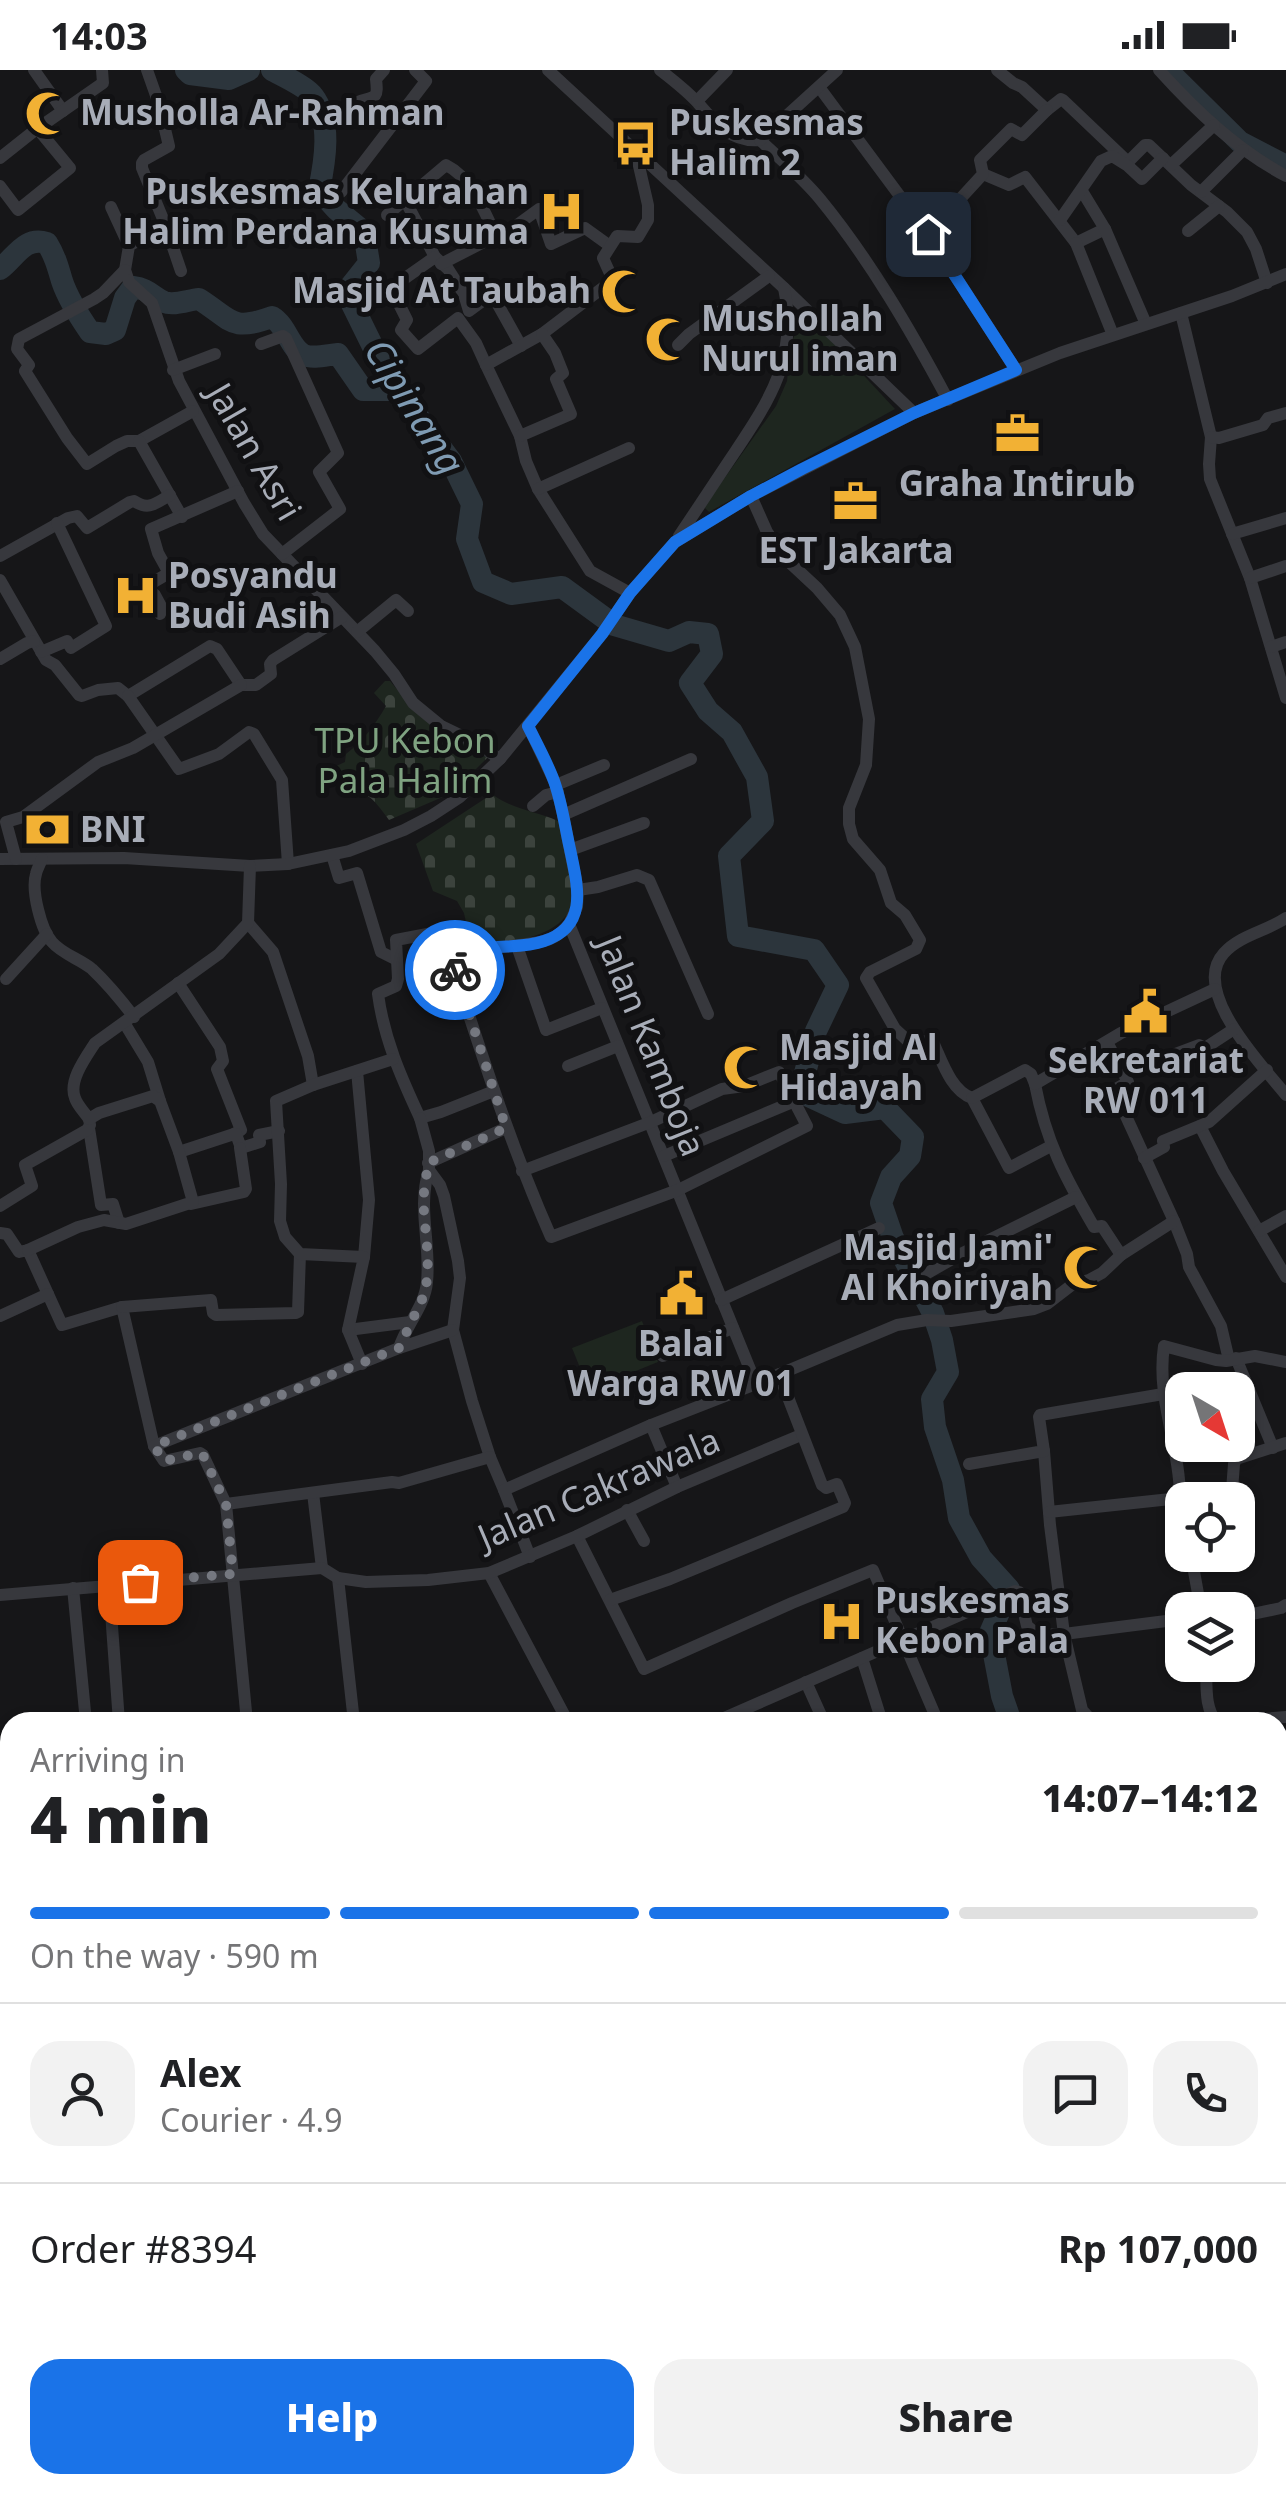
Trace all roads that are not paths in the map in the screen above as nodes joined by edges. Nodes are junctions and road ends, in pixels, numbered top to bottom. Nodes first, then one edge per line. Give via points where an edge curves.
1 (34, 70) edge
2 (102, 70) edge
3 (147, 70) edge
4 (384, 70) edge
5 (415, 70) edge
6 (548, 70) edge
7 (660, 70) edge
8 (727, 70) edge
9 (996, 70) edge
10 (1160, 70) edge
11 (833, 71) edge
12 (818, 87) junction
13 (696, 102) junction
14 (356, 106) dead end
15 (1047, 110) junction
16 (63, 111) junction
17 (1214, 125) junction
18 (37, 128) junction
19 (760, 140) junction
20 (1243, 150) junction
21 (636, 153) junction
22 (0, 158) edge
23 (1168, 162) junction
24 (983, 174) junction
25 (1286, 176) edge
26 (0, 186) edge
27 (1082, 191) junction
28 (340, 192) dead end
29 (1201, 192) junction
30 (405, 200) junction
31 (1219, 206) junction
32 (111, 207) dead end
33 (387, 215) dead end
34 (1060, 220) junction
35 (162, 226) junction
36 (1106, 229) junction
37 (1188, 232) dead end
38 (928, 234) junction
39 (496, 236) junction
40 (1076, 243) junction
41 (129, 246) junction
42 (610, 246) junction
43 (438, 260) junction
44 (180, 271) dead end
45 (1286, 274) edge
46 (127, 276) junction
47 (769, 276) junction
48 (1267, 283) junction
49 (784, 288) junction
50 (463, 314) junction
51 (1181, 314) junction
52 (1146, 324) junction
53 (542, 334) junction
54 (1113, 335) junction
55 (260, 344) dead end
56 (678, 345) dead end
57 (521, 346) junction
58 (215, 354) dead end
59 (486, 365) junction
60 (174, 370) junction
61 (1016, 370) junction
62 (948, 400) junction
63 (193, 411) junction
64 (1286, 412) edge
65 (914, 413) junction
66 (520, 436) junction
67 (1212, 436) junction
68 (139, 440) junction
69 (629, 448) dead end
70 (538, 489) junction
71 (238, 490) junction
72 (170, 495) junction
73 (751, 496) junction
74 (182, 516) junction
75 (1286, 518) edge
76 (57, 523) junction
77 (1232, 534) junction
78 (675, 542) junction
79 (282, 554) junction
80 (0, 556) edge
81 (1286, 566) edge
82 (1250, 578) junction
83 (0, 580) edge
84 (628, 596) junction
85 (408, 611) dead end
86 (160, 614) dead end
87 (342, 617) junction
88 (357, 632) junction
89 (1286, 642) edge
90 (38, 647) junction
91 (1271, 647) junction
92 (0, 659) edge
93 (241, 685) junction
94 (128, 696) junction
95 (1286, 698) edge
96 (528, 726) junction
97 (156, 734) junction
98 (500, 759) junction
99 (692, 759) dead end
100 (604, 765) dead end
101 (557, 788) junction
102 (533, 806) dead end
103 (563, 815) junction
104 (644, 823) dead end
105 (570, 850) junction
106 (332, 855) junction
107 (0, 859) edge
108 (16, 859) junction
109 (42, 859) junction
110 (288, 864) junction
111 (250, 866) junction
112 (578, 890) junction
113 (1286, 918) edge
114 (248, 923) junction
115 (569, 924) junction
116 (47, 934) junction
117 (517, 946) junction
118 (470, 952) junction
119 (397, 960) junction
120 (6, 979) dead end
121 (178, 984) junction
122 (1215, 988) junction
123 (602, 1008) junction
124 (708, 1014) dead end
125 (129, 1020) junction
126 (1234, 1029) junction
127 (1107, 1042) junction
128 (618, 1046) junction
129 (1167, 1056) dead end
130 (393, 1059) junction
131 (568, 1066) dead end
132 (356, 1070) junction
133 (1267, 1070) junction
134 (1036, 1084) junction
135 (313, 1085) junction
136 (494, 1090) junction
137 (1286, 1095) edge
138 (972, 1098) junction
139 (160, 1100) junction
140 (795, 1102) junction
141 (420, 1118) junction
142 (650, 1122) junction
143 (89, 1124) junction
144 (1200, 1126) junction
145 (506, 1128) junction
146 (279, 1132) junction
147 (234, 1134) junction
148 (1051, 1146) junction
149 (240, 1148) junction
150 (179, 1152) junction
151 (664, 1156) junction
152 (1144, 1158) junction
153 (429, 1166) junction
154 (522, 1171) junction
155 (678, 1190) junction
156 (1076, 1198) junction
157 (191, 1204) junction
158 (0, 1206) edge
159 (1286, 1216) edge
160 (1174, 1221) junction
161 (119, 1223) junction
162 (879, 1228) dead end
163 (1259, 1231) junction
164 (0, 1233) edge
165 (28, 1250) junction
166 (300, 1254) junction
167 (1121, 1255) junction
168 (364, 1257) junction
169 (924, 1275) dead end
170 (1286, 1277) edge
171 (48, 1294) junction
172 (721, 1300) junction
173 (122, 1307) junction
174 (0, 1316) edge
175 (410, 1322) junction
176 (733, 1328) junction
177 (348, 1330) junction
178 (453, 1330) junction
179 (399, 1348) junction
180 (663, 1356) dead end
181 (1232, 1359) junction
182 (1286, 1362) edge
183 (362, 1364) junction
184 (779, 1374) junction
185 (756, 1384) junction
186 (1163, 1394) junction
187 (651, 1425) junction
188 (801, 1435) junction
189 (154, 1446) junction
190 (1279, 1446) edge
191 (1044, 1452) junction
192 (490, 1457) junction
193 (969, 1464) dead end
194 (1180, 1482) edge
195 (1233, 1482) edge
196 (678, 1487) junction
197 (504, 1490) junction
198 (313, 1493) junction
199 (226, 1504) junction
200 (1165, 1505) edge
201 (627, 1510) junction
202 (1049, 1512) junction
203 (577, 1536) junction
204 (644, 1542) dead end
205 (530, 1557) junction
206 (322, 1568) junction
207 (489, 1573) junction
208 (233, 1574) junction
209 (338, 1578) junction
210 (109, 1585) junction
211 (74, 1588) junction
212 (0, 1595) edge
213 (610, 1600) junction
214 (1286, 1605) edge
215 (1255, 1613) edge
216 (1165, 1621) edge
217 (1064, 1634) junction
218 (902, 1640) junction
219 (862, 1658) junction
220 (806, 1682) junction
221 (1207, 1682) edge
222 (85, 1712) edge
223 (119, 1712) edge
224 (246, 1712) edge
225 (353, 1712) edge
226 (563, 1712) edge
227 (738, 1712) edge
228 (820, 1712) edge
229 (879, 1712) edge
230 (934, 1712) edge
231 (1084, 1712) edge
232 (1211, 1712) edge

1 - 16 street
2 - 16 street via 103,84
3 - 35 street via 169,146 142,162
4 - 14 street via 373,98
5 - 28 street via 426,81
6 - 21 street
7 - 13 street
8 - 13 street
9 - 15 street
10 - 17 street
11 - 12 street
12 - 19 street
12 - 38 street
13 - 19 street via 734,136
15 - 23 street via 1061,99 1128,161 1147,144
15 - 24 street via 1022,134 1010,129 980,160
16 - 18 street
17 - 20 street
17 - 23 street
18 - 22 street
18 - 26 street via 70,168 18,210
19 - 62 street via 818,197 866,262
20 - 25 street
20 - 29 street
21 - 42 street via 648,220 638,238 616,236
21 - 47 street
23 - 27 street via 1142,179 1112,156
23 - 29 street
24 - 34 street via 1009,185 1025,177
24 - 38 street
27 - 34 street
27 - 36 street
29 - 31 street
30 - 33 street
30 - 39 street via 446,166 466,183
30 - 43 street
31 - 37 street
31 - 48 street via 1247,232
32 - 41 street
34 - 40 street
35 - 41 street
35 - 44 street
36 - 40 street
36 - 52 street
38 - 61 street
39 - 42 street via 539,209 551,244 585,228
39 - 43 street
40 - 54 street
41 - 46 street
42 - 53 street via 602,258 613,280
43 - 50 street via 458,283
43 - 50 street via 391,288 408,320 402,330 419,349
45 - 48 street
46 - 60 street, Jalan Asri via 152,303
46 - 68 street via 18,340 18,350 84,463
47 - 49 street
47 - 56 street
48 - 51 street
49 - 65 street
49 - 78 street via 786,348 768,404
50 - 57 street via 492,294
50 - 59 street
51 - 52 street
51 - 67 street
52 - 54 street
53 - 57 street
53 - 66 street via 560,363 563,373 556,379 571,414
54 - 61 street
55 - 79 street via 286,338 338,453 320,472 338,512
57 - 59 street
58 - 60 street
59 - 66 street
60 - 63 street, Jalan Asri
61 - 62 street
62 - 65 street
63 - 68 street
63 - 71 street, Jalan Asri
64 - 67 street via 1264,425
65 - 73 street
66 - 70 street
67 - 77 street via 1210,479
68 - 72 street
69 - 70 street
70 - 84 street via 590,571
71 - 74 street
71 - 79 street, Jalan Asri
72 - 74 street
72 - 76 street via 150,507 131,502 87,528 76,516
73 - 78 street
73 - 138 street via 786,560 840,615 855,647 869,719 866,765 848,816 853,839 878,867 887,896 920,940 916,949 866,978 895,1029 907,1040 933,1042 956,1087
74 - 86 street via 152,529 169,573 145,588 155,595
75 - 77 street
76 - 80 street
76 - 90 street via 106,626 71,648 67,641
77 - 82 street
78 - 84 street
79 - 87 street, Jalan Asri
81 - 82 street
82 - 91 street
83 - 90 street
84 - 96 street
85 - 88 street via 396,600
87 - 88 street, Jalan Asri
87 - 93 street via 273,660 272,674
88 - 98 street, Jalan Asri via 420,710
89 - 91 street
90 - 92 street via 27,642
90 - 94 street via 80,696 118,688
91 - 95 street
93 - 94 street via 210,646
93 - 97 street
94 - 97 street
96 - 98 street
96 - 101 street, Jalan Kamboja
97 - 108 street via 98,762 23,817 6,822
97 - 110 street via 181,769 254,734 282,780
98 - 106 street via 431,816
99 - 103 street
100 - 101 street
101 - 102 street
101 - 103 street, Jalan Kamboja
103 - 105 street, Jalan Kamboja
104 - 105 street
105 - 112 street, Jalan Kamboja
106 - 110 street
106 - 119 street via 338,878 357,873 381,952
107 - 108 street
108 - 109 street
109 - 111 street
109 - 116 street via 34,886
110 - 111 street
111 - 114 street
112 - 115 street, Jalan Kamboja
112 - 124 street via 645,877
113 - 122 street via 1224,952
114 - 121 street
114 - 135 street via 273,952
115 - 117 street via 550,939
115 - 123 street, Jalan Kamboja
116 - 120 street
116 - 125 street via 106,982
117 - 118 street
117 - 123 street via 546,1030
118 - 119 street via 464,927 396,940
118 - 136 street via 455,960 456,976
119 - 130 street via 397,984 378,994
121 - 125 street
121 - 147 street via 220,1047 224,1061 217,1069 241,1130
122 - 126 street
122 - 127 street
123 - 128 street, Jalan Kamboja
125 - 139 street
125 - 143 street via 94,1043 78,1073 74,1097
126 - 129 street via 1205,1048
126 - 133 street
127 - 134 street
127 - 152 street via 1128,1082 1114,1090
128 - 131 street
128 - 142 street, Jalan Kamboja
130 - 132 street
130 - 141 street
132 - 135 street
132 - 168 street via 369,1200
133 - 137 street
133 - 144 street
134 - 138 street via 1025,1070
134 - 148 street
135 - 146 street via 277,1099
136 - 141 street
136 - 145 street
138 - 148 street via 1008,1168
139 - 143 street via 153,1096 99,1113
139 - 150 street
140 - 142 street via 780,1072
140 - 151 street
140 - 155 street via 807,1126
141 - 153 street
142 - 151 street, Jalan Kamboja
142 - 154 street
143 - 158 street via 25,1164 31,1188
143 - 161 street via 101,1205 113,1204
144 - 152 street via 1163,1141 1164,1147
144 - 163 street
145 - 153 street
145 - 154 street
146 - 149 street
146 - 166 street via 280,1221
147 - 149 street
147 - 150 street
148 - 156 street
149 - 157 street via 244,1192
150 - 157 street
151 - 155 street, Jalan Kamboja
152 - 160 street
153 - 175 street via 423,1200 427,1281
153 - 178 street via 442,1190 458,1260
154 - 155 street via 552,1237
155 - 172 street, Jalan Kamboja
156 - 167 street
156 - 169 street
157 - 161 street
159 - 163 street
160 - 167 street
160 - 181 street
161 - 165 street via 78,1227
162 - 172 street
163 - 170 street
164 - 165 street via 19,1252
165 - 171 street
166 - 168 street
166 - 173 street via 297,1313 216,1315 211,1300
167 - 184 street via 1102,1273 1034,1309 897,1325
168 - 177 street
171 - 173 street via 62,1326
171 - 174 street
172 - 176 street, Jalan Kamboja
173 - 189 street
175 - 177 street
175 - 179 street
176 - 180 street
176 - 185 street, Jalan Kamboja
177 - 183 street
178 - 179 street
178 - 192 street
179 - 183 street
181 - 182 street
181 - 186 street via 1164,1346
181 - 190 street
183 - 189 street
184 - 185 street
184 - 188 street
185 - 187 street
186 - 191 street via 1040,1415
186 - 194 street
187 - 196 street
187 - 197 street
188 - 196 street, Jalan Cakrawala
188 - 213 street via 822,1485 838,1486 843,1507
189 - 199 street via 164,1461 203,1455
190 - 195 street via 1234,1461
191 - 193 street
191 - 202 street
192 - 197 street
192 - 198 street via 398,1483
196 - 201 street, Jalan Cakrawala
197 - 205 street
198 - 199 street
198 - 206 street
199 - 208 street
200 - 202 street
201 - 203 street, Jalan Cakrawala
201 - 204 street
202 - 217 street
203 - 205 street, Jalan Cakrawala
203 - 213 street
205 - 207 street, Jalan Cakrawala
206 - 208 street
206 - 209 street, Jalan Cakrawala
207 - 209 street, Jalan Cakrawala
207 - 226 street
208 - 210 street
208 - 224 street
209 - 225 street
210 - 211 street
210 - 223 street
211 - 212 street
211 - 222 street
213 - 218 street via 646,1669 871,1570
214 - 215 street
216 - 217 street
217 - 218 street via 1033,1633 1015,1591
217 - 231 street
218 - 219 street
218 - 230 street
219 - 220 street
219 - 229 street
220 - 227 street
220 - 228 street
221 - 232 street

